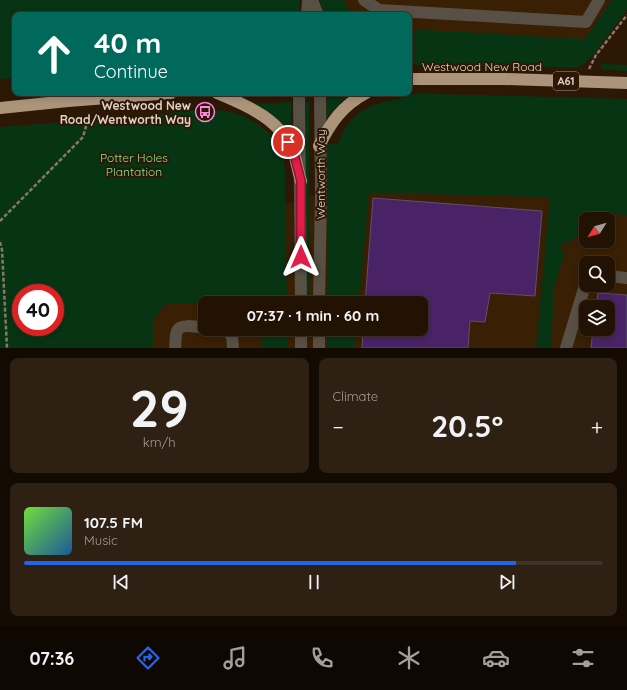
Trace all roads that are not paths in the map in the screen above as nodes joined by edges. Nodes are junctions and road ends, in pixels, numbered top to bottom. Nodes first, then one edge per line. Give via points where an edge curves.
1 (308, 0) edge
2 (312, 0) edge
3 (364, 0) edge
4 (599, 0) edge
5 (307, 12) edge
6 (317, 12) edge
7 (412, 79) edge
8 (627, 83) edge
9 (138, 96) edge
10 (224, 96) edge
11 (300, 96) edge
12 (320, 96) edge
13 (361, 96) edge
14 (0, 108) edge
15 (319, 146) junction
16 (301, 181) junction
17 (615, 277) edge
18 (627, 278) edge
19 (583, 292) edge
20 (301, 296) edge
21 (319, 296) edge
22 (198, 328) edge
23 (232, 336) edge
24 (300, 336) edge
25 (319, 336) edge
26 (175, 348) edge
27 (233, 348) edge
28 (300, 348) edge
29 (319, 348) edge
30 (566, 348) edge

1 - 5 street
2 - 6 street
3 - 4 street via 379,10 586,22
7 - 8 highway, Westwood New Road / A61
9 - 14 highway
10 - 16 highway via 256,110 279,130 294,154
11 - 16 street, Wentworth Way
12 - 15 street, Wentworth Way
13 - 15 highway via 340,112
15 - 21 street, Wentworth Way
16 - 20 street, Wentworth Way
17 - 18 street
19 - 30 street
22 - 26 street via 179,328 176,332
23 - 27 street
24 - 28 street
25 - 29 street

